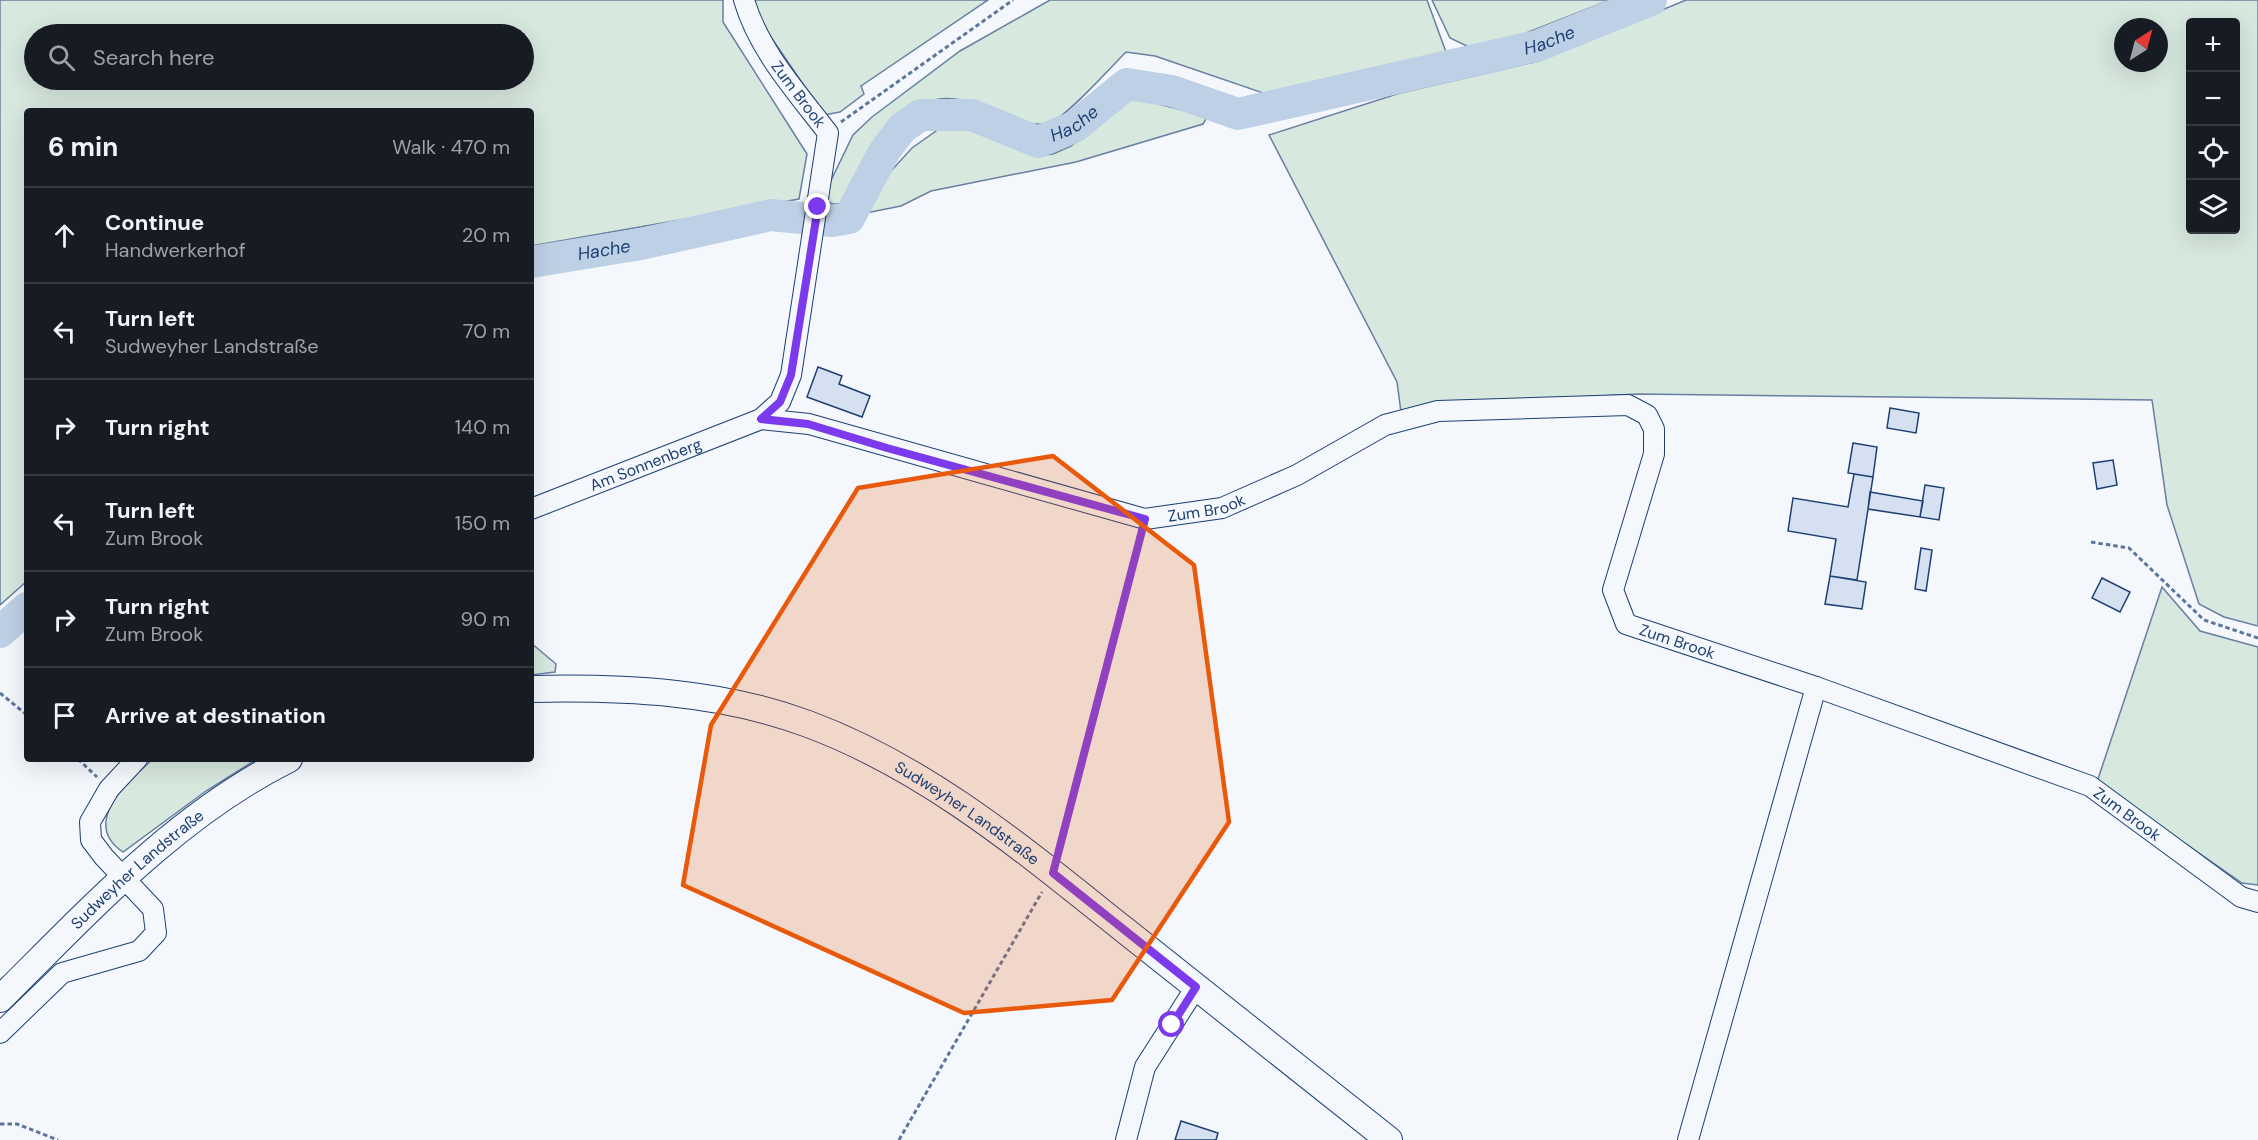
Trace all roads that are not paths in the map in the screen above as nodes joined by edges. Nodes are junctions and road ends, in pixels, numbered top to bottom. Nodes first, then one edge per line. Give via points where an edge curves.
1 (744, 0) edge
2 (761, 419) junction
3 (534, 508) edge
4 (1816, 687) junction
5 (534, 688) edge
6 (134, 762) edge
7 (284, 762) edge
8 (123, 878) junction
9 (2258, 902) edge
10 (1196, 987) junction
11 (0, 999) edge
12 (0, 1033) edge
13 (1126, 1140) edge
14 (1389, 1140) edge
15 (1688, 1140) edge

1 - 2 street, Zum Brook via 752,26 775,63 828,133 791,375 780,402
2 - 3 street, Am Sonnenberg
2 - 4 street, Zum Brook via 808,424 1145,519 1222,508 1297,475 1385,425 1438,411 1628,405 1647,415 1654,429 1654,454 1613,590 1626,624
4 - 9 street, Zum Brook via 2090,786 2241,897
4 - 15 street
5 - 10 main road, Sudweyher Landstraße via 667,693 761,710 850,741 959,802
6 - 8 street via 109,789 90,822 91,840
7 - 8 main road, Sudweyher Landstraße via 218,801
8 - 11 main road, Sudweyher Landstraße
8 - 12 street via 153,909 156,933 139,951 62,973
10 - 13 street via 1145,1068
10 - 14 main road, Sudweyher Landstraße

